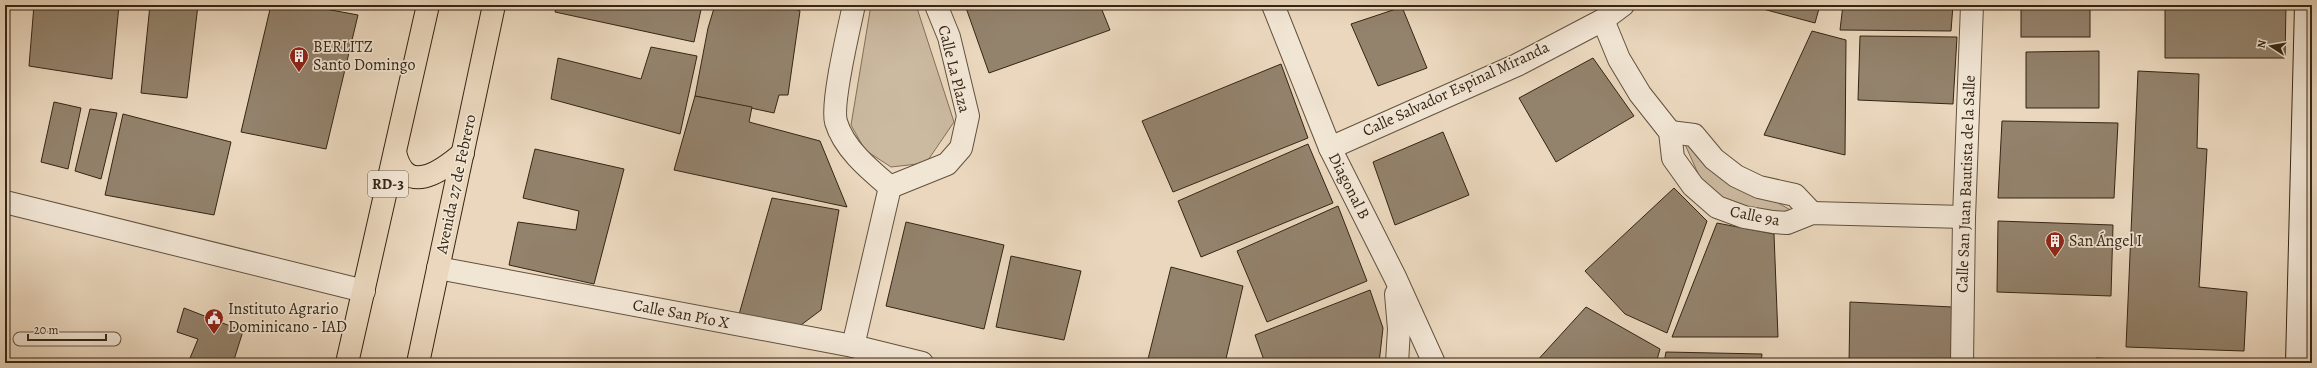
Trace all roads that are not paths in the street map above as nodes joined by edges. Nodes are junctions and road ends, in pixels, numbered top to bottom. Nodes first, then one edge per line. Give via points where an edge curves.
1 (428, 5) edge
2 (494, 5) edge
3 (854, 5) edge
4 (936, 5) edge
5 (1273, 5) edge
6 (1623, 5) edge
7 (1972, 5) edge
8 (2306, 5) edge
9 (1602, 20) junction
10 (1670, 132) junction
11 (1330, 148) junction
12 (395, 152) junction
13 (463, 153) junction
14 (890, 187) junction
15 (5, 202) edge
16 (1812, 213) junction
17 (1964, 217) junction
18 (438, 268) junction
19 (1395, 277) junction
20 (364, 291) junction
21 (114, 338) dead end
22 (20, 339) dead end
23 (853, 346) junction
24 (347, 363) edge
25 (418, 363) edge
26 (922, 363) edge
27 (1397, 363) edge
28 (1434, 363) edge
29 (1962, 363) edge
30 (2297, 363) edge

1 - 12 highway, RD-3
2 - 13 highway, Avenida 27 de Febrero
3 - 14 street via 838,89 836,121 847,144 872,172
4 - 14 street, Calle La Plaza via 949,37 968,116 961,148 947,164
5 - 11 street, Diagonal B
6 - 9 street, Calle Salvador Espinal Miranda
7 - 17 street, Calle San Juan Bautista de la Salle
8 - 30 street
9 - 10 street via 1619,59 1640,94
9 - 11 street, Calle Salvador Espinal Miranda via 1517,65
10 - 16 street, Calle 9a via 1694,136 1714,159 1736,176 1759,187 1795,195
10 - 16 street, Calle 9a via 1673,158 1693,186 1717,208 1744,218 1773,222 1787,222
11 - 19 street, Diagonal B
12 - 13 highway via 398,165 407,175 418,178 446,167
12 - 20 highway, RD-3
13 - 18 highway, Avenida 27 de Febrero
14 - 23 street
15 - 20 street
16 - 17 street, Calle 9a
17 - 29 street, Calle San Juan Bautista de la Salle
18 - 23 street, Calle San Pío X
18 - 25 highway, Avenida 27 de Febrero
19 - 27 street via 1400,329
19 - 28 street, Diagonal B
20 - 24 highway, RD-3
21 - 22 lane
23 - 26 street, Calle San Pío X

